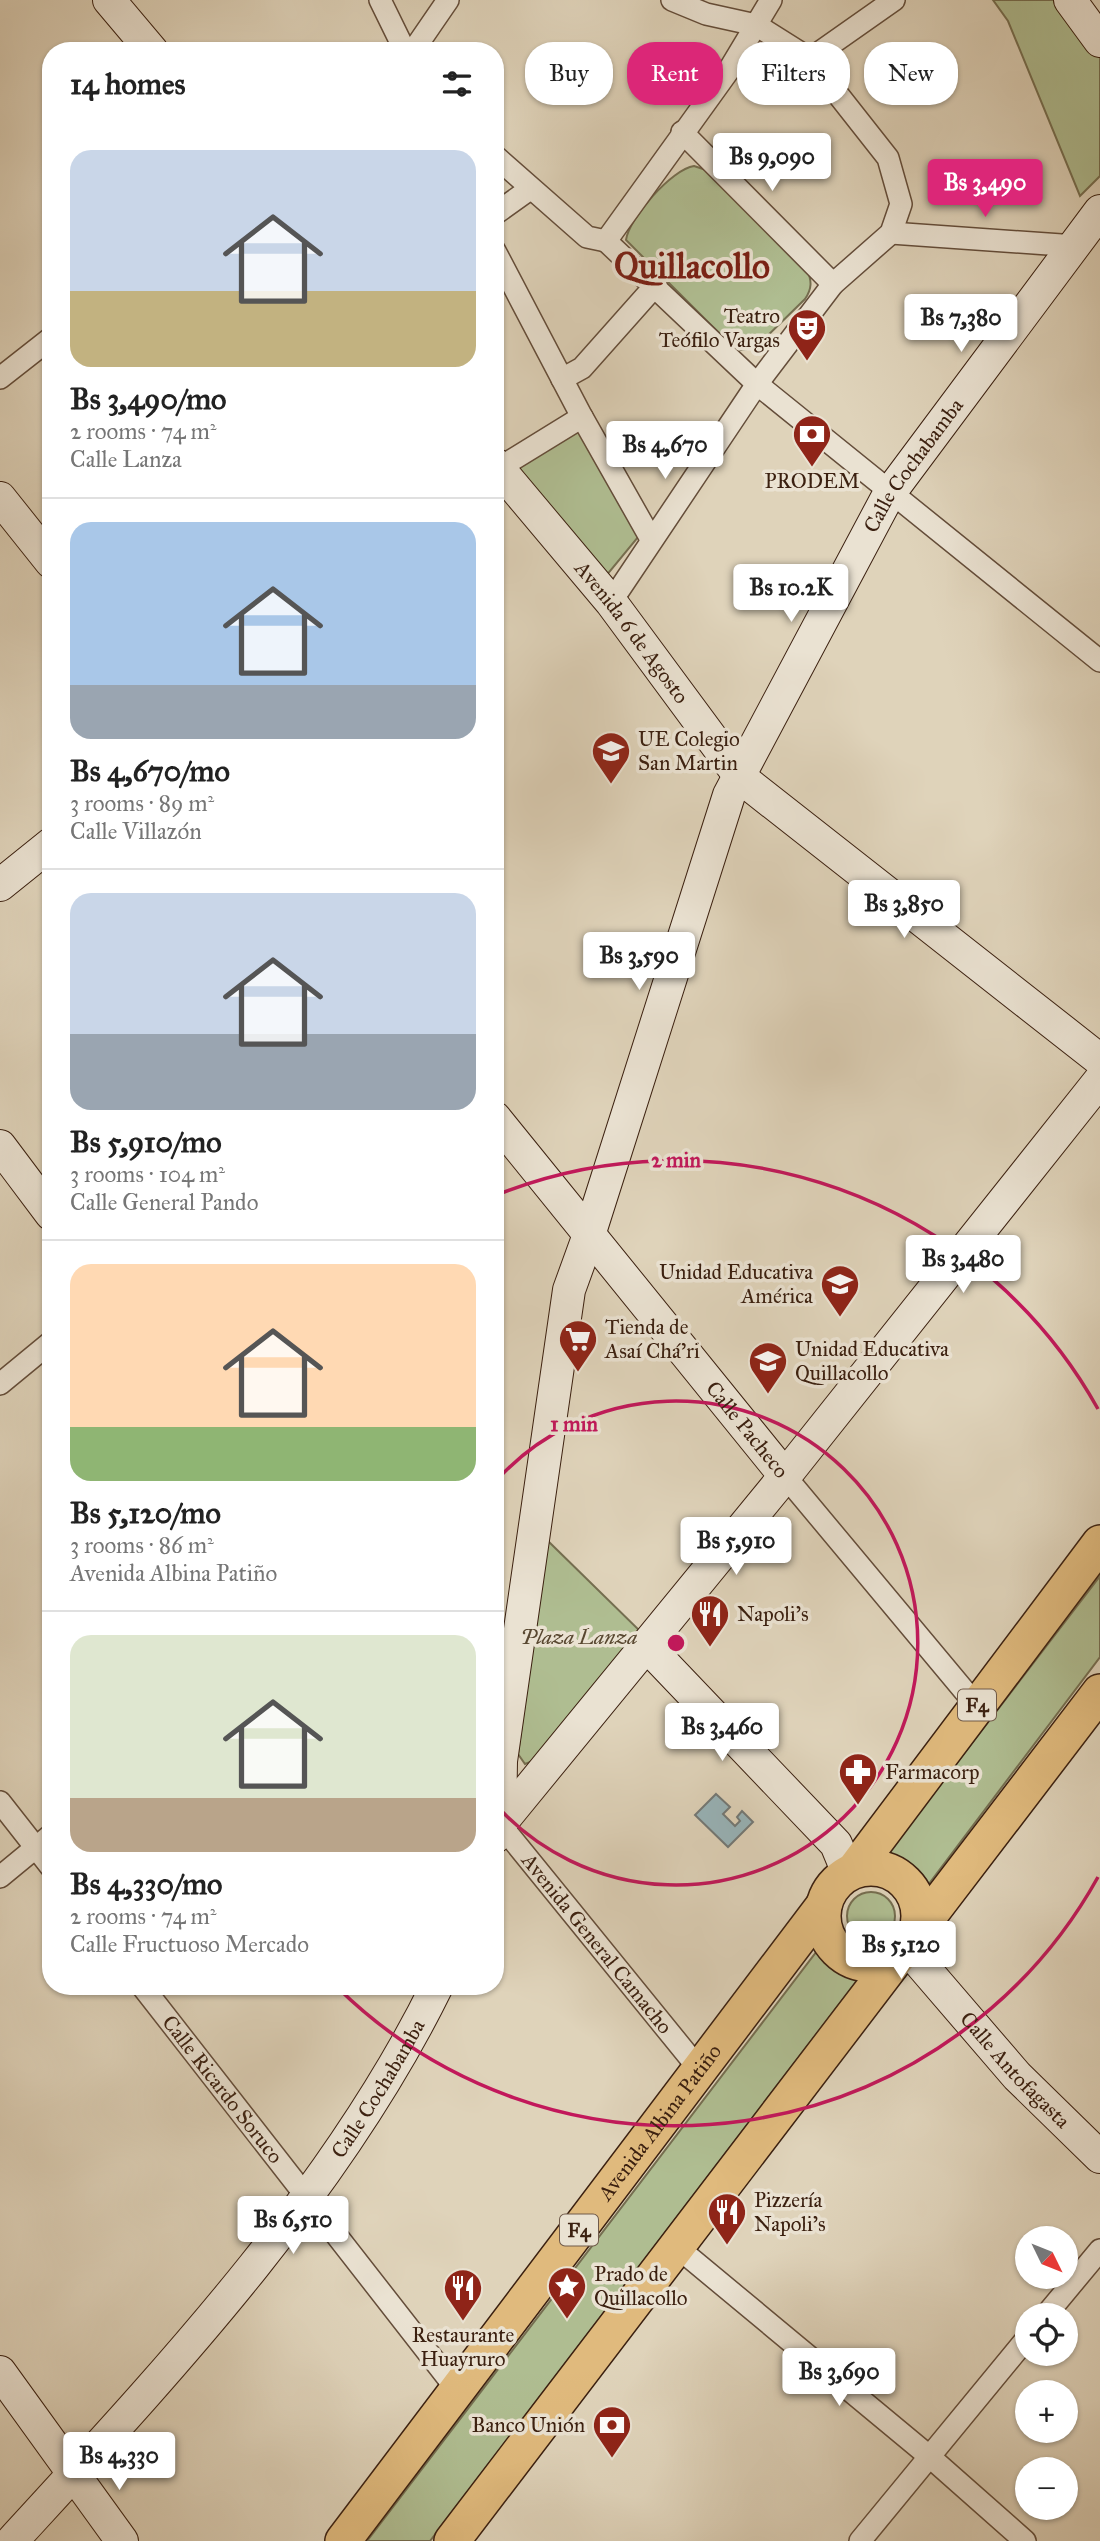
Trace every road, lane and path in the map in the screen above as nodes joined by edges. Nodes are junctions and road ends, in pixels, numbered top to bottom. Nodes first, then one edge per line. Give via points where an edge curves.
1 (109, 0) edge
2 (380, 0) edge
3 (448, 0) edge
4 (672, 0) edge
5 (771, 0) edge
6 (894, 0) edge
7 (1070, 0) edge
8 (756, 25) junction
9 (1100, 41) edge
10 (144, 42) edge
11 (401, 42) edge
12 (419, 42) edge
13 (784, 42) edge
14 (833, 42) edge
15 (847, 105) edge
16 (682, 132) junction
17 (504, 164) edge
18 (530, 189) junction
19 (504, 208) edge
20 (1100, 211) edge
21 (891, 233) junction
22 (606, 241) junction
23 (1076, 246) junction
24 (504, 268) edge
25 (833, 284) junction
26 (654, 287) junction
27 (42, 345) edge
28 (0, 378) edge
29 (562, 379) junction
30 (757, 384) junction
31 (582, 417) junction
32 (504, 469) edge
33 (504, 478) edge
34 (889, 494) junction
35 (0, 498) edge
36 (651, 539) junction
37 (42, 551) edge
38 (611, 602) junction
39 (1100, 662) edge
40 (741, 778) junction
41 (42, 851) edge
42 (0, 885) edge
43 (1100, 1060) edge
44 (1100, 1080) edge
45 (504, 1129) edge
46 (0, 1146) edge
47 (42, 1202) edge
48 (590, 1232) junction
49 (42, 1349) edge
50 (0, 1384) edge
51 (785, 1476) junction
52 (1100, 1543) edge
53 (646, 1645) junction
54 (1100, 1692) edge
55 (977, 1706) junction
56 (504, 1747) edge
57 (0, 1802) edge
58 (504, 1817) edge
59 (504, 1834) edge
60 (42, 1840) edge
61 (42, 1842) edge
62 (851, 1871) junction
63 (0, 1877) edge
64 (824, 1905) junction
65 (906, 1947) junction
66 (149, 1995) edge
67 (433, 1995) edge
68 (699, 2069) junction
69 (1100, 2157) edge
70 (305, 2197) junction
71 (677, 2247) junction
72 (1100, 2250) edge
73 (1056, 2303) edge
74 (1015, 2353) edge
75 (0, 2372) edge
76 (458, 2391) junction
77 (930, 2457) junction
78 (74, 2474) junction
79 (12, 2541) edge
80 (122, 2541) edge
81 (343, 2541) edge
82 (452, 2541) edge
83 (860, 2541) edge
84 (1025, 2541) edge

1 - 10 main road
2 - 11 street
3 - 12 street
4 - 8 street
5 - 8 street
6 - 14 street
7 - 9 main road
8 - 13 street
8 - 16 street
15 - 21 street via 888,158 901,204
16 - 22 street
16 - 25 street
17 - 18 street
18 - 19 street
18 - 22 street via 587,237
20 - 23 main road, Calle Cochabamba
21 - 23 street
21 - 25 street
22 - 26 street
23 - 34 main road, Calle Cochabamba
24 - 29 street
25 - 30 street
26 - 29 street via 582,368
26 - 30 street
27 - 28 street
29 - 31 street
30 - 34 street
30 - 36 street
31 - 32 street
31 - 36 street
33 - 38 main road, Avenida 6 de Agosto
34 - 39 street
34 - 40 main road, Calle Cochabamba
35 - 37 main road
36 - 38 street
38 - 40 main road, Avenida 6 de Agosto
40 - 43 main road, Avenida 6 de Agosto
40 - 48 main road, Calle Cochabamba via 729,796
41 - 42 main road
44 - 51 main road
45 - 48 main road, Calle Pacheco
46 - 47 main road
48 - 51 main road, Calle Pacheco
48 - 56 main road, Calle Cochabamba via 569,1290
49 - 50 street
51 - 53 main road
51 - 55 street, Calle Pacheco
52 - 55 main road, F4
53 - 58 main road
53 - 62 main road via 836,1844
54 - 65 main road
55 - 62 main road, F4
57 - 60 street
59 - 68 street, Avenida General Camacho
61 - 63 street
62 - 64 main road, F4 via 830,1890
62 - 65 main road via 886,1870 911,1889 920,1919
64 - 65 main road via 826,1937 842,1955 864,1965 878,1965
64 - 68 main road, Avenida Albina Patiño / F4
65 - 69 main road, Calle Antofagasta via 1017,2076
65 - 71 main road
66 - 70 street, Calle Ricardo Soruco
67 - 70 main road, Calle Cochabamba via 377,2096
68 - 76 main road, Avenida Albina Patiño / F4
70 - 76 street, Calle Ricardo Soruco
70 - 78 main road, Calle Cochabamba via 200,2332
71 - 77 street
71 - 82 main road
72 - 73 street
74 - 77 street
75 - 78 main road
76 - 81 main road, Avenida Albina Patiño / F4
77 - 83 street
77 - 84 street
78 - 79 main road, Calle Cochabamba
78 - 80 main road

